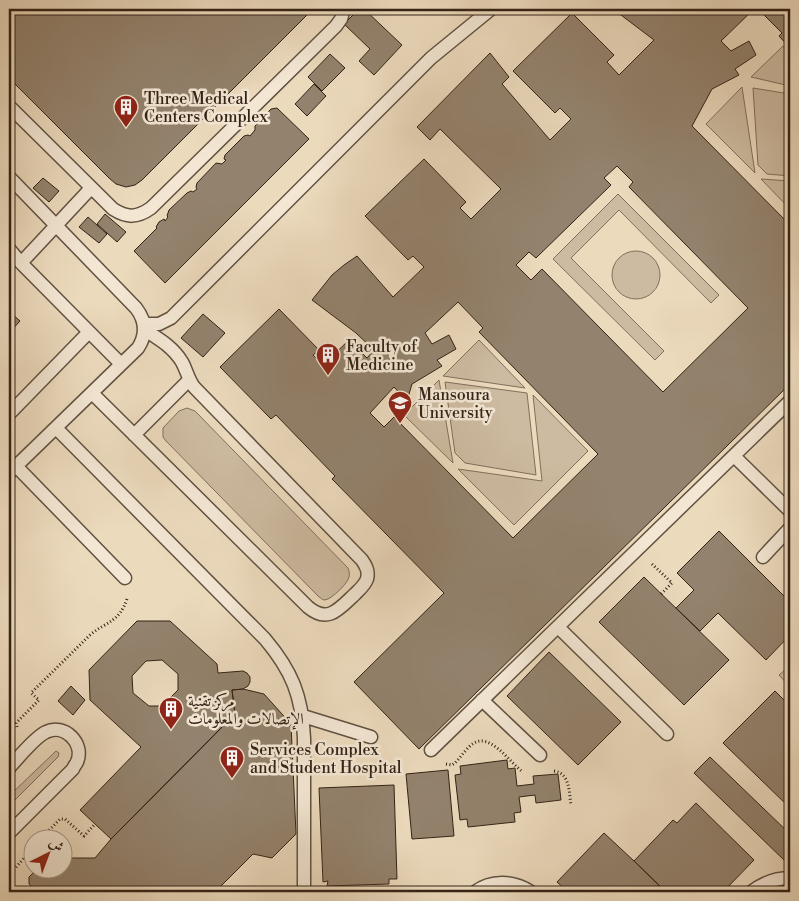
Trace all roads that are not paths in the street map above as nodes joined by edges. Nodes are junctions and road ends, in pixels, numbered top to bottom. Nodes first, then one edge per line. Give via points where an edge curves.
1 (344, 9) edge
2 (491, 9) edge
3 (9, 106) edge
4 (9, 176) edge
5 (91, 188) junction
6 (56, 226) junction
7 (9, 249) edge
8 (22, 263) junction
9 (145, 327) junction
10 (89, 332) junction
11 (121, 364) junction
12 (188, 380) junction
13 (92, 393) junction
14 (790, 402) edge
15 (9, 414) edge
16 (56, 428) junction
17 (134, 435) junction
18 (734, 456) junction
19 (12, 469) edge
20 (790, 511) edge
21 (790, 528) edge
22 (763, 557) dead end
23 (125, 578) road end
24 (558, 626) junction
25 (482, 700) junction
26 (303, 716) junction
27 (667, 734) dead end
28 (371, 736) dead end
29 (431, 750) road end
30 (540, 755) dead end
31 (9, 768) edge
32 (9, 833) edge
33 (790, 878) edge
34 (304, 892) edge
35 (475, 892) edge
36 (531, 892) edge
37 (751, 892) edge

1 - 5 lane via 336,26 144,213 136,216 120,214
2 - 9 lane via 431,58 171,318
3 - 5 lane
4 - 6 lane
5 - 6 lane
6 - 8 lane
6 - 9 lane via 136,308
7 - 8 lane
8 - 10 lane
9 - 11 lane via 142,342
9 - 12 lane via 174,351
10 - 11 lane
10 - 15 lane
11 - 13 lane
12 - 17 lane
12 - 17 lane via 362,560 368,572 364,585 338,611 322,615 314,612
13 - 16 lane
13 - 17 lane
14 - 18 lane
16 - 19 lane
16 - 26 lane via 270,645 290,675
18 - 20 lane
18 - 24 lane
19 - 23 lane
21 - 22 lane
24 - 25 lane
24 - 27 lane
25 - 29 lane
25 - 30 lane
26 - 28 lane
26 - 34 lane
31 - 32 lane via 41,734 49,730 66,732 77,744 79,753 73,768
33 - 37 lane via 772,880
35 - 36 lane via 497,883 516,885

